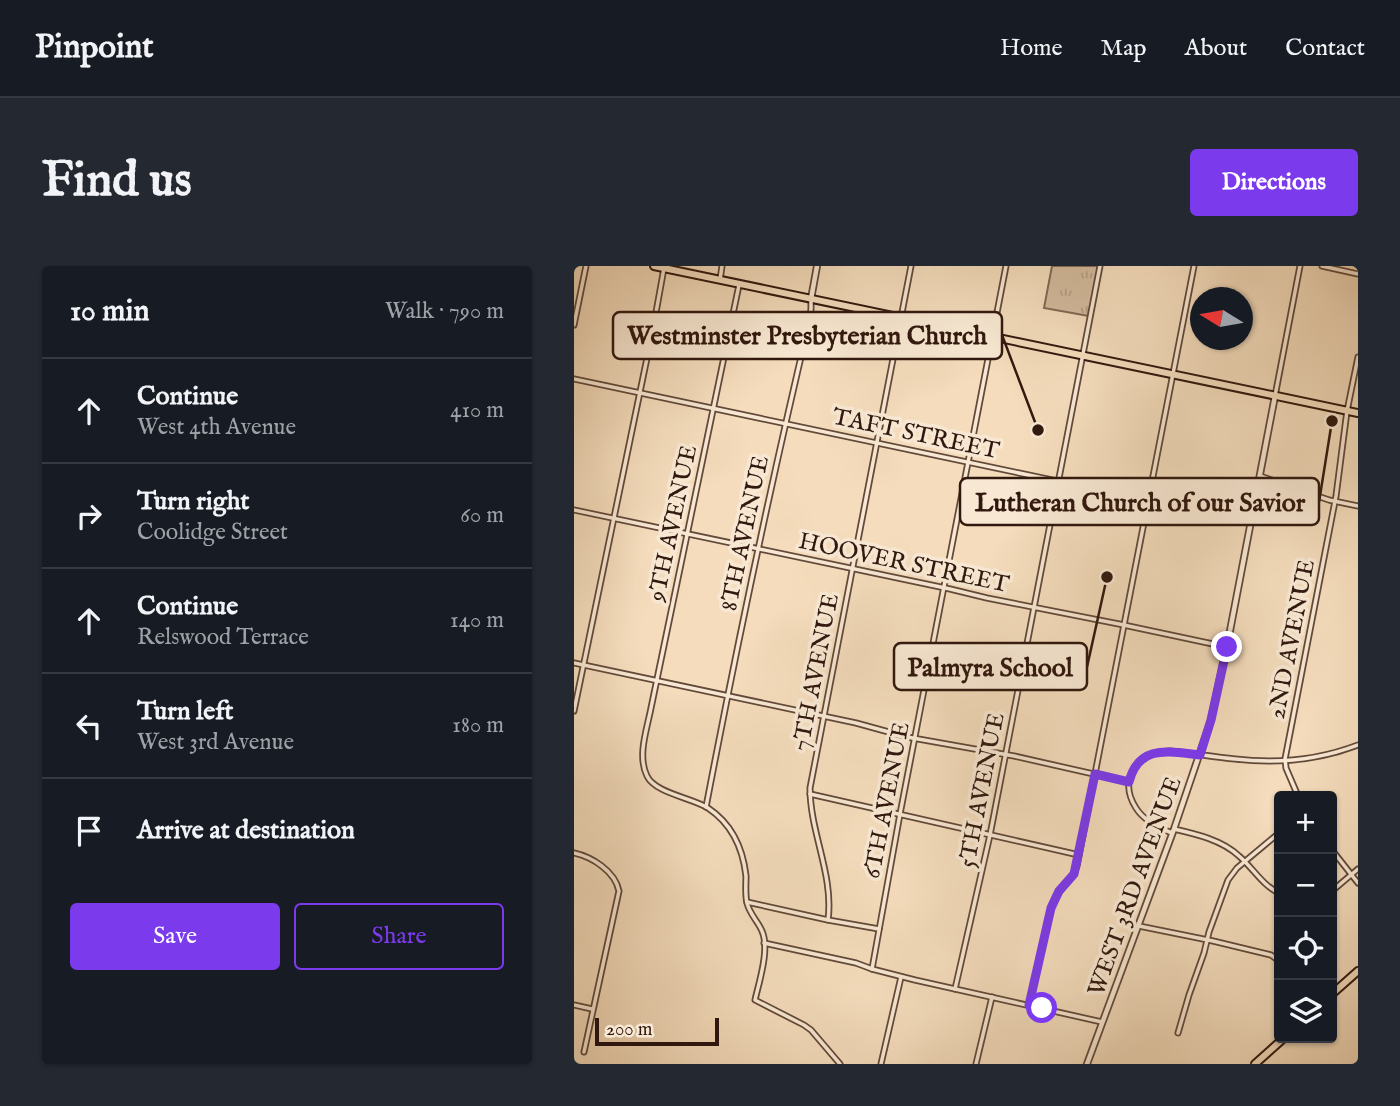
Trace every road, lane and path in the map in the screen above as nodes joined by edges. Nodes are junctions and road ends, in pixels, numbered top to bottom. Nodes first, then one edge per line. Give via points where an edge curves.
1 (586, 266) edge
2 (654, 266) edge
3 (722, 266) edge
4 (817, 266) edge
5 (911, 266) edge
6 (1006, 266) edge
7 (1100, 266) edge
8 (1194, 266) edge
9 (1300, 266) edge
10 (1322, 266) edge
11 (664, 268) junction
12 (1358, 274) edge
13 (720, 280) junction
14 (740, 284) junction
15 (811, 299) junction
16 (901, 318) junction
17 (574, 325) edge
18 (992, 337) junction
19 (1083, 356) junction
20 (1358, 358) edge
21 (1173, 374) junction
22 (574, 379) edge
23 (640, 393) junction
24 (1275, 396) junction
25 (714, 408) junction
26 (1347, 411) junction
27 (1357, 414) edge
28 (785, 424) junction
29 (877, 443) junction
30 (968, 462) junction
31 (1260, 477) junction
32 (1059, 481) junction
33 (1149, 500) junction
34 (1335, 502) junction
35 (1358, 506) edge
36 (574, 510) edge
37 (613, 519) junction
38 (1251, 522) junction
39 (688, 534) junction
40 (758, 549) junction
41 (853, 569) junction
42 (944, 588) junction
43 (1034, 608) junction
44 (1124, 625) junction
45 (1227, 647) junction
46 (574, 663) edge
47 (584, 665) junction
48 (656, 681) junction
49 (727, 696) junction
50 (574, 711) edge
51 (824, 717) junction
52 (915, 739) junction
53 (1358, 745) edge
54 (1006, 755) junction
55 (1200, 755) junction
56 (1285, 761) junction
57 (1095, 774) junction
58 (1129, 782) junction
59 (1296, 791) edge
60 (810, 794) junction
61 (706, 807) junction
62 (900, 814) junction
63 (1173, 831) junction
64 (990, 835) junction
65 (1274, 837) edge
66 (574, 853) edge
67 (1335, 854) edge
68 (1079, 855) junction
69 (1245, 861) junction
70 (1358, 869) edge
71 (1352, 875) junction
72 (1358, 883) edge
73 (1337, 887) edge
74 (1274, 889) edge
75 (747, 902) junction
76 (828, 920) junction
77 (1139, 926) junction
78 (879, 929) junction
79 (1207, 940) junction
80 (764, 943) junction
81 (1274, 957) edge
82 (872, 969) junction
83 (1358, 971) edge
84 (901, 977) junction
85 (955, 989) junction
86 (1337, 990) edge
87 (992, 997) junction
88 (574, 1005) edge
89 (1029, 1005) junction
90 (593, 1009) junction
91 (1103, 1022) junction
92 (1178, 1033) dead end
93 (1278, 1043) edge
94 (584, 1052) dead end
95 (840, 1064) edge
96 (881, 1064) edge
97 (976, 1064) edge
98 (1087, 1064) edge
99 (1255, 1064) edge

1 - 17 street
2 - 11 main road
3 - 13 street
4 - 15 street, 8TH AVENUE
5 - 16 street, 7TH AVENUE
6 - 18 street, 6TH AVENUE
7 - 19 street, 5TH AVENUE
8 - 21 street
9 - 24 street, WEST 3RD AVENUE
10 - 12 street
11 - 13 main road
11 - 23 street
13 - 14 main road
14 - 15 main road
14 - 25 street, 9TH AVENUE
15 - 16 main road
15 - 28 street, 8TH AVENUE
16 - 18 main road
16 - 29 street, 7TH AVENUE
18 - 19 main road
18 - 30 street, 6TH AVENUE
19 - 21 main road
19 - 32 street, 5TH AVENUE
20 - 26 street, 2ND AVENUE
21 - 24 main road
21 - 33 street
22 - 23 street, TAFT STREET
23 - 25 street, TAFT STREET
23 - 37 street
24 - 26 main road
24 - 31 street, WEST 3RD AVENUE
25 - 28 street, TAFT STREET
25 - 39 street, 9TH AVENUE
26 - 27 main road
26 - 34 street, 2ND AVENUE
28 - 29 street, TAFT STREET
28 - 40 street, 8TH AVENUE
29 - 30 street, TAFT STREET
29 - 41 street, 7TH AVENUE
30 - 32 street, TAFT STREET
30 - 42 street, 6TH AVENUE
31 - 34 street
31 - 38 street, WEST 3RD AVENUE
32 - 33 street, TAFT STREET
32 - 43 street, 5TH AVENUE
33 - 38 street, TAFT STREET
33 - 44 street
34 - 35 street
34 - 56 street, 2ND AVENUE
36 - 37 street, HOOVER STREET
37 - 39 street, HOOVER STREET
37 - 47 street
38 - 45 street, WEST 3RD AVENUE
39 - 40 street, HOOVER STREET
39 - 48 street, 9TH AVENUE
40 - 41 street, HOOVER STREET
40 - 49 street, 8TH AVENUE
41 - 42 street, HOOVER STREET
41 - 51 street, 7TH AVENUE
42 - 43 street, HOOVER STREET
42 - 52 street, 6TH AVENUE
43 - 44 street, HOOVER STREET
43 - 54 street, 5TH AVENUE
44 - 45 street, HOOVER STREET
44 - 57 street
45 - 55 street, WEST 3RD AVENUE
46 - 47 street
47 - 48 street
47 - 50 street
48 - 49 street
48 - 61 street, 9TH AVENUE via 642,753 645,769 658,787
49 - 51 street
49 - 61 street, 8TH AVENUE
51 - 52 street
51 - 60 street, 7TH AVENUE
52 - 54 street
52 - 62 street, 6TH AVENUE
53 - 56 street
54 - 57 street
54 - 64 street, 5TH AVENUE
55 - 56 street
55 - 58 street via 1170,751 1148,755 1136,765
55 - 63 street, WEST 3RD AVENUE
56 - 59 street
57 - 58 street
57 - 68 street
58 - 63 street via 1136,810
60 - 62 street
60 - 76 street, 7TH AVENUE via 828,880
61 - 75 street via 727,826 740,849
62 - 64 street
62 - 78 street, 6TH AVENUE
63 - 69 street via 1227,846
63 - 77 street, WEST 3RD AVENUE
64 - 68 street
64 - 85 street, 5TH AVENUE
65 - 69 street
66 - 90 street via 592,859 618,887
67 - 71 street
68 - 89 street via 1074,874 1051,908
69 - 74 street
69 - 79 street via 1228,880
70 - 71 street
71 - 72 street
71 - 73 street
75 - 76 street
75 - 80 street via 764,933
76 - 78 street
77 - 79 street
77 - 91 street, WEST 3RD AVENUE
78 - 82 street, 6TH AVENUE
79 - 81 street
79 - 92 street
80 - 82 street
80 - 95 street via 755,1000 811,1030
82 - 84 street
83 - 86 main road
84 - 85 street
84 - 96 street
85 - 87 street
87 - 89 street
87 - 97 street
88 - 90 street
89 - 91 street
90 - 94 street
91 - 98 street, WEST 3RD AVENUE
93 - 99 main road

